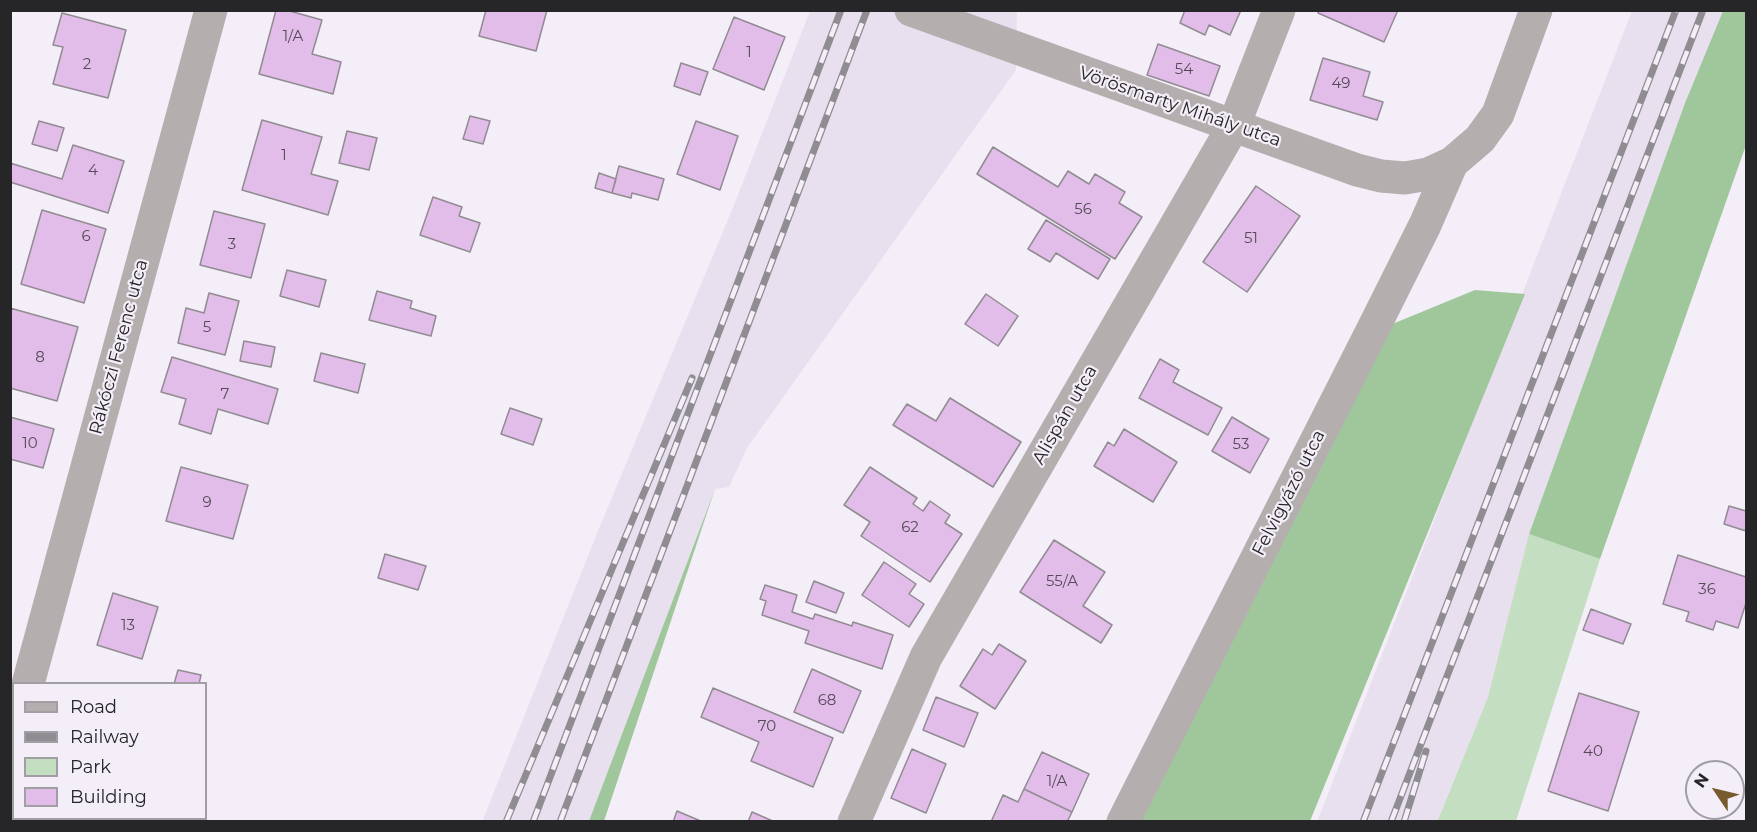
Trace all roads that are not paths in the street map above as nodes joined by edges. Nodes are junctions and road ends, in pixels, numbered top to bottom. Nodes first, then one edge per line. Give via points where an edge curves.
1 (211, 10) edge
2 (911, 10) edge
3 (1279, 10) edge
4 (1536, 10) edge
5 (1234, 125) junction
6 (1452, 163) junction
7 (29, 682) edge
8 (854, 822) edge
9 (1123, 822) edge

1 - 7 street, Rákóczi Ferenc utca
2 - 5 street, Vörösmarty Mihály utca
3 - 5 street, Alispán utca
4 - 6 street via 1498,114 1480,139
5 - 6 street, Vörösmarty Mihály utca via 1381,176 1405,178 1428,174
5 - 8 street, Alispán utca via 926,657
6 - 9 street, Felvigyázó utca via 1425,225

